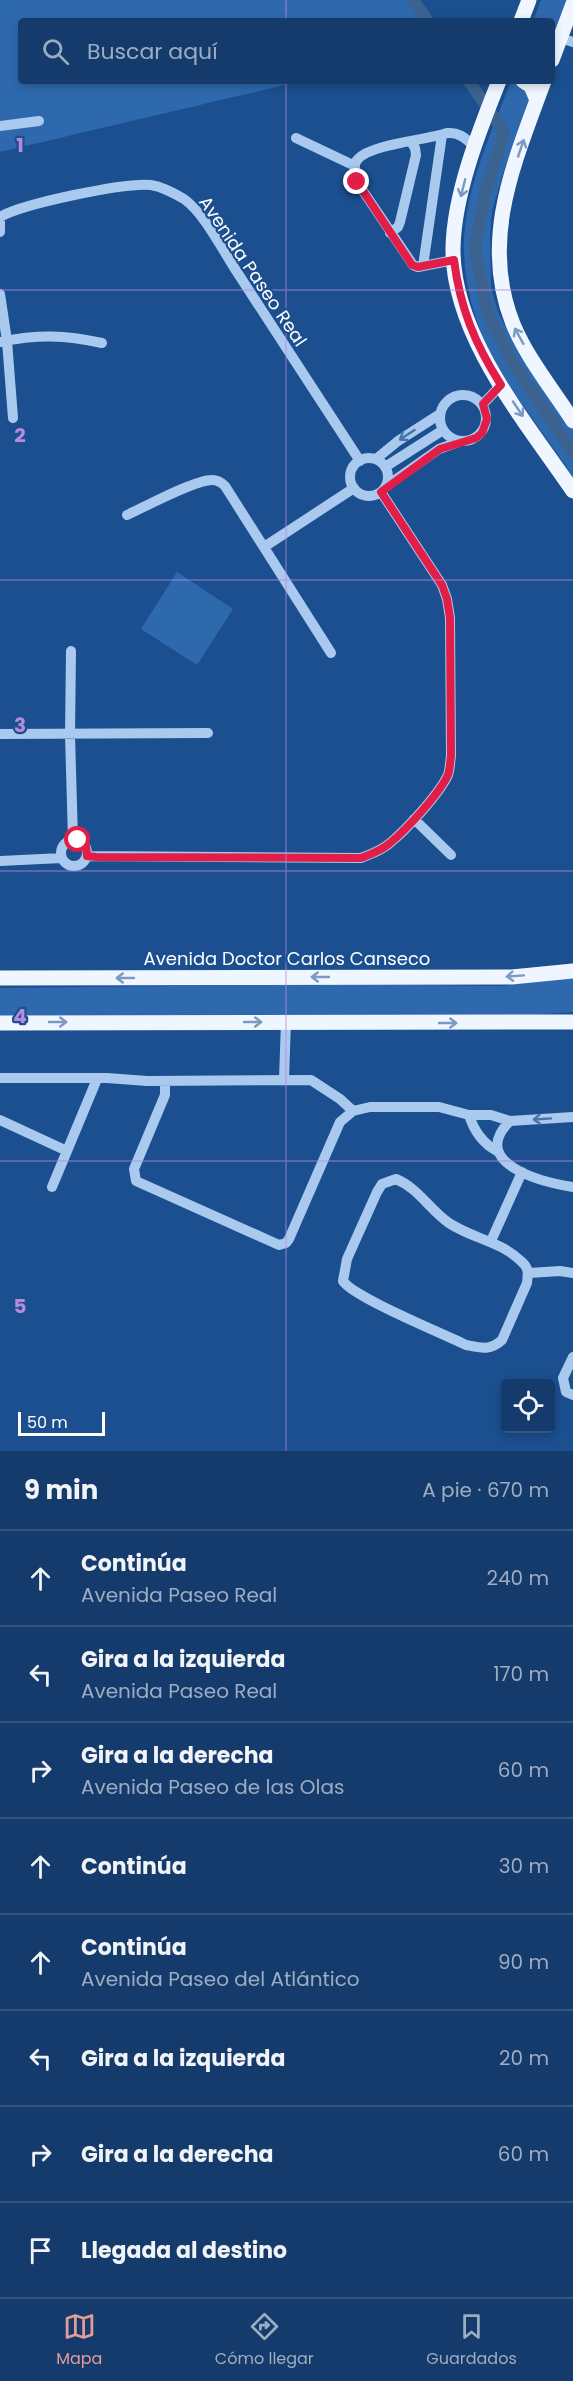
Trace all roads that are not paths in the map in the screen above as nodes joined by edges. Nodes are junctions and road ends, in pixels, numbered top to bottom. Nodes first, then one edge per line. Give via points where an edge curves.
1 (529, 0) edge
2 (573, 6) edge
3 (522, 18) edge
4 (567, 40) edge
5 (555, 56) edge
6 (499, 84) edge
7 (528, 84) edge
8 (543, 84) edge
9 (537, 100) junction
10 (39, 121) dead end
11 (0, 126) edge
12 (442, 135) junction
13 (296, 138) dead end
14 (476, 139) junction
15 (411, 142) junction
16 (355, 166) junction
17 (0, 218) edge
18 (0, 232) edge
19 (390, 233) junction
20 (454, 260) junction
21 (423, 266) junction
22 (0, 294) edge
23 (4, 341) edge
24 (102, 343) dead end
25 (501, 385) junction
26 (483, 404) junction
27 (440, 414) junction
28 (13, 418) dead end
29 (573, 421) edge
30 (443, 430) junction
31 (462, 441) junction
32 (360, 461) junction
33 (381, 463) junction
34 (354, 488) junction
35 (383, 490) junction
36 (573, 491) edge
37 (127, 516) dead end
38 (264, 547) junction
39 (71, 651) dead end
40 (331, 653) dead end
41 (0, 734) edge
42 (208, 734) dead end
43 (70, 735) junction
44 (414, 819) junction
45 (73, 840) junction
46 (451, 855) dead end
47 (87, 856) junction
48 (62, 858) junction
49 (0, 861) edge
50 (573, 971) edge
51 (0, 978) edge
52 (286, 1022) junction
53 (573, 1022) edge
54 (0, 1023) edge
55 (0, 1078) edge
56 (97, 1079) junction
57 (284, 1079) junction
58 (165, 1081) junction
59 (352, 1111) junction
60 (469, 1115) junction
61 (573, 1117) edge
62 (0, 1120) edge
63 (510, 1121) junction
64 (67, 1151) junction
65 (497, 1151) junction
66 (522, 1173) junction
67 (52, 1187) dead end
68 (573, 1187) edge
69 (491, 1240) junction
70 (528, 1273) junction
71 (573, 1273) edge
72 (573, 1357) edge
73 (573, 1395) edge

1 - 3 main road
2 - 4 main road
4 - 5 main road
6 - 14 main road
7 - 9 main road
8 - 9 main road
29 -> 9 main road via 513,326 500,277 503,206
10 - 11 street
12 - 14 street via 454,132
12 - 15 street
12 - 21 street
13 - 16 street
14 -> 20 main road via 456,217
15 - 16 street via 366,154
15 - 19 street via 416,155 400,222
16 - 19 street via 357,182
17 - 18 street
17 - 32 street, Avenida Paseo Real via 33,205 138,185 161,188 186,201 196,210
19 - 21 street via 412,265
20 - 21 street
20 - 25 main road via 462,307
22 - 23 street
23 - 24 street via 46,335
23 - 28 street
25 - 26 street
25 -> 36 main road
26 - 27 street via 470,395 454,396
26 - 31 street via 487,419 482,433
27 - 30 street
27 -> 33 street via 399,441
30 - 31 street
30 - 33 street
31 - 35 street via 440,449
32 - 33 street via 371,458
32 - 34 street via 351,470
33 - 35 street via 388,477
34 - 35 street via 370,496
34 - 38 street
35 - 44 street via 442,585 450,618 449,772
37 - 38 street via 177,492 218,480
38 - 40 street
39 - 43 street
41 - 43 street
42 - 43 street
43 - 45 street
44 - 46 street
44 - 47 street via 389,844 361,858
45 - 47 street via 86,846
45 - 48 street via 62,848
47 - 48 street via 77,866 68,865
48 - 49 street
50 -> 51 main road, Avenida Doctor Carlos Canseco via 512,977
52 -> 53 main road
54 -> 52 main road
52 - 57 street
55 - 56 street
56 - 58 street
56 - 64 street
57 - 58 street
57 - 59 street via 311,1080
58 - 59 street via 165,1095 134,1169 136,1181 279,1245 289,1239 340,1122
59 - 60 street via 370,1107 439,1107
60 - 63 street via 491,1115
60 - 65 street via 486,1145
61 -> 63 street
62 - 64 street
63 - 65 street via 496,1140
64 - 67 street
65 - 66 street
66 - 68 street
66 - 69 street
69 - 70 street via 525,1264
69 - 70 street via 466,1234 396,1179 382,1184 377,1192 347,1259 343,1281 364,1296 466,1345 489,1349 502,1340
70 - 71 street
72 - 73 street via 563,1378 566,1392

